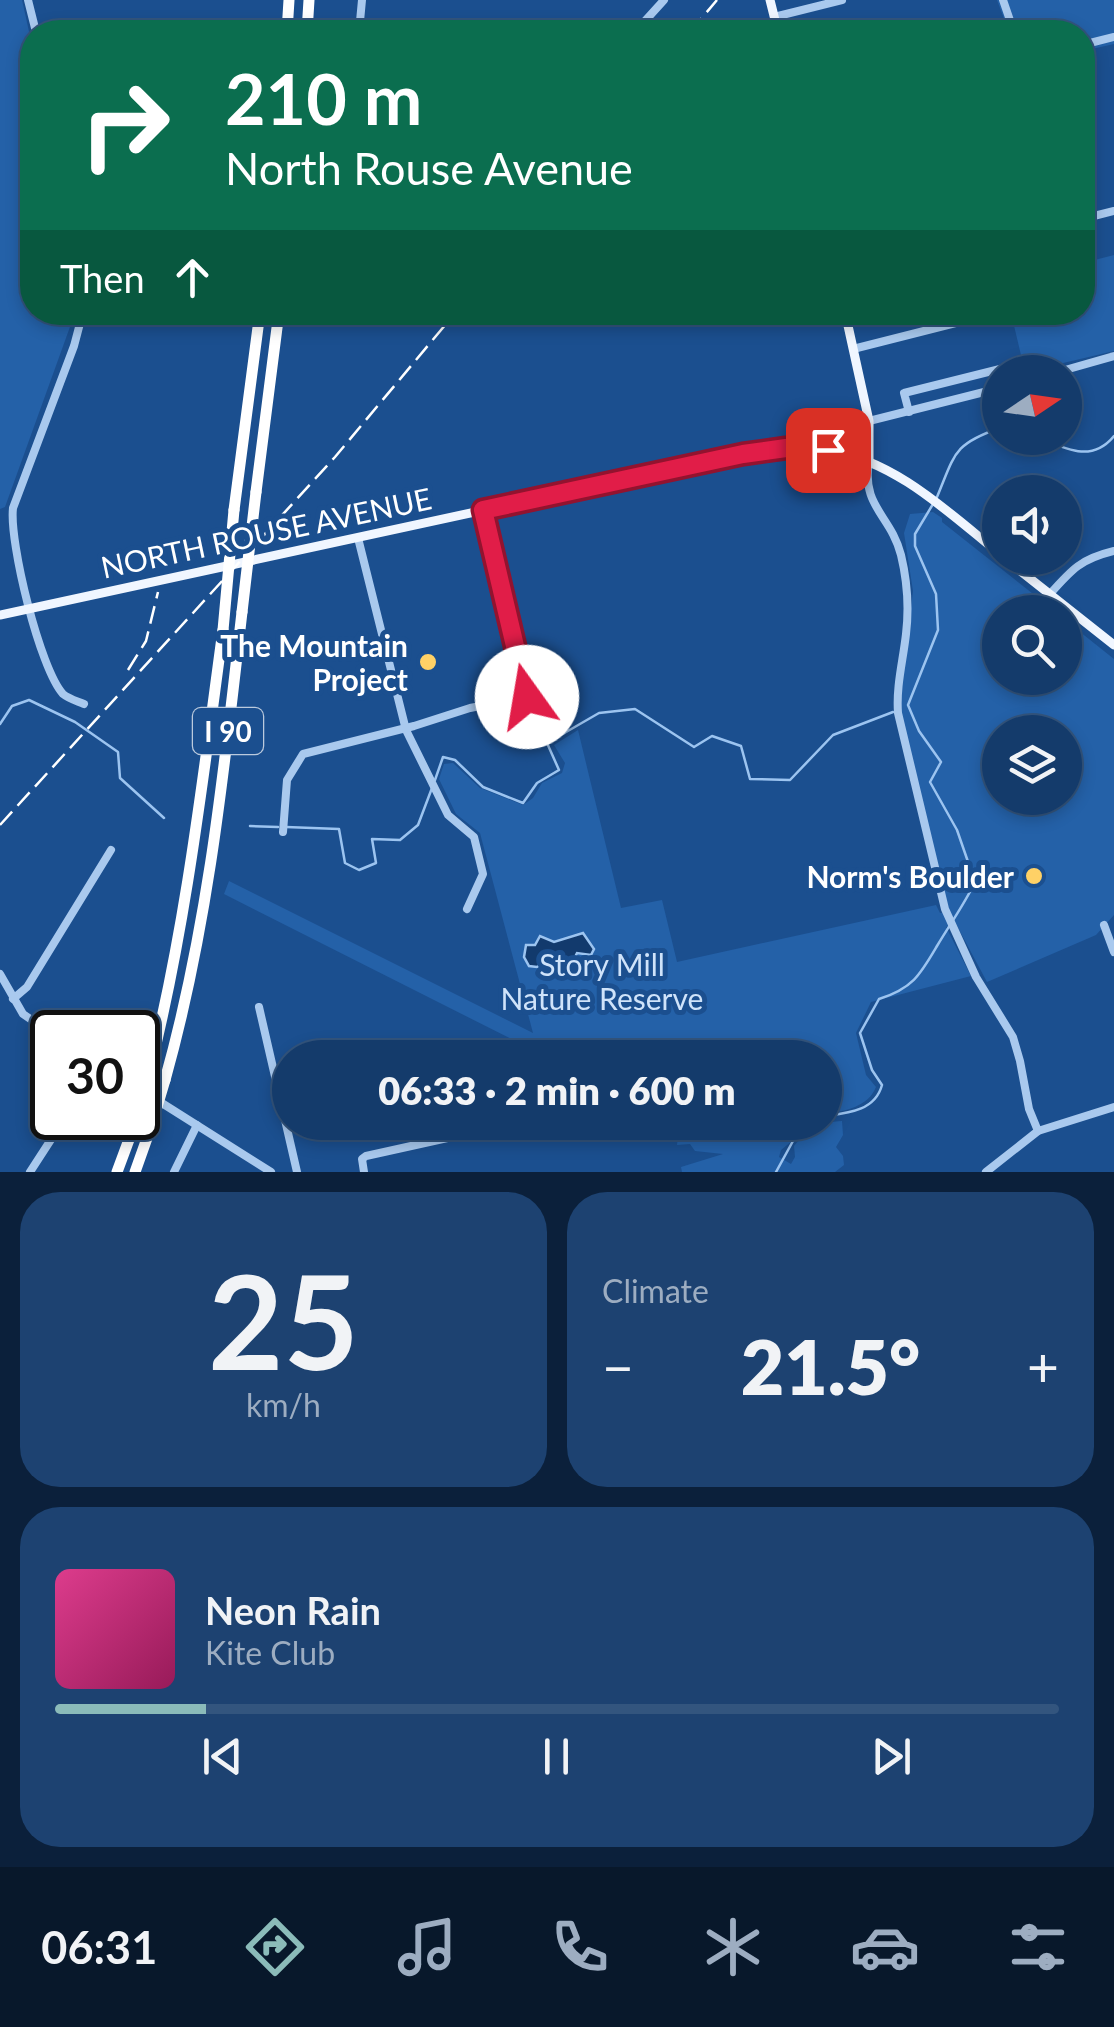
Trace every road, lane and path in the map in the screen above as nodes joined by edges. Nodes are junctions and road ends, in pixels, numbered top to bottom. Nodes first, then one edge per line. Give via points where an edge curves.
1 (664, 0) edge
2 (770, 0) edge
3 (842, 0) edge
4 (774, 17) junction
5 (646, 20) edge
6 (775, 20) edge
7 (80, 325) edge
8 (258, 325) edge
9 (277, 325) edge
10 (847, 325) edge
11 (948, 325) edge
12 (853, 349) junction
13 (1114, 356) edge
14 (1082, 365) edge
15 (982, 373) edge
16 (982, 393) edge
17 (908, 412) junction
18 (869, 421) junction
19 (869, 462) junction
20 (483, 510) junction
21 (358, 538) junction
22 (982, 540) edge
23 (1114, 551) edge
24 (1026, 575) edge
25 (1050, 594) junction
26 (30, 610) junction
27 (0, 615) edge
28 (1114, 645) edge
29 (84, 704) dead end
30 (405, 728) junction
31 (283, 832) dead end
32 (111, 850) dead end
33 (467, 909) dead end
34 (1104, 925) dead end
35 (1112, 939) edge
36 (1114, 952) edge
37 (0, 974) edge
38 (13, 999) junction
39 (259, 1007) dead end
40 (30, 1019) edge
41 (160, 1028) edge
42 (160, 1102) edge
43 (1114, 1108) edge
44 (196, 1125) junction
45 (1038, 1131) junction
46 (51, 1140) edge
47 (128, 1140) edge
48 (438, 1140) edge
49 (30, 1172) edge
50 (117, 1172) edge
51 (135, 1172) edge
52 (174, 1172) edge
53 (270, 1172) edge
54 (297, 1172) edge
55 (364, 1172) edge
56 (986, 1172) edge

1 - 5 street
2 - 4 main road
3 - 4 street
4 - 6 main road
7 - 26 street via 13,508
8 - 41 highway, I 90, bridge via 195,841
9 - 51 highway, I 90, bridge via 204,911 185,1008
10 - 12 main road
11 - 12 street
12 - 18 main road
13 - 14 street
15 - 17 street via 904,392
16 - 17 street
17 - 18 street
18 - 19 main road
19 - 20 main road, NORTH ROUSE AVENUE via 828,450 777,449
19 - 22 main road, NORTH ROUSE AVENUE via 927,495
19 - 45 street via 868,491 901,556 907,599 897,708 948,918 1013,1038
20 - 21 main road, NORTH ROUSE AVENUE
20 - 30 street via 527,697
21 - 26 main road, NORTH ROUSE AVENUE
21 - 30 street
23 - 25 street via 1072,568
24 - 25 main road, NORTH ROUSE AVENUE
25 - 28 main road, NORTH ROUSE AVENUE
26 - 27 main road, NORTH ROUSE AVENUE
26 - 29 street via 55,681
30 - 31 street via 303,754 287,780
30 - 33 street via 449,817 474,837 483,874
32 - 38 street via 27,987
34 - 35 street
35 - 36 street
37 - 38 street
38 - 40 street
39 - 54 street
42 - 44 street
43 - 45 street
44 - 52 street
44 - 53 street
45 - 56 street
46 - 49 street
47 - 50 highway, I 90
48 - 55 street via 366,1156

